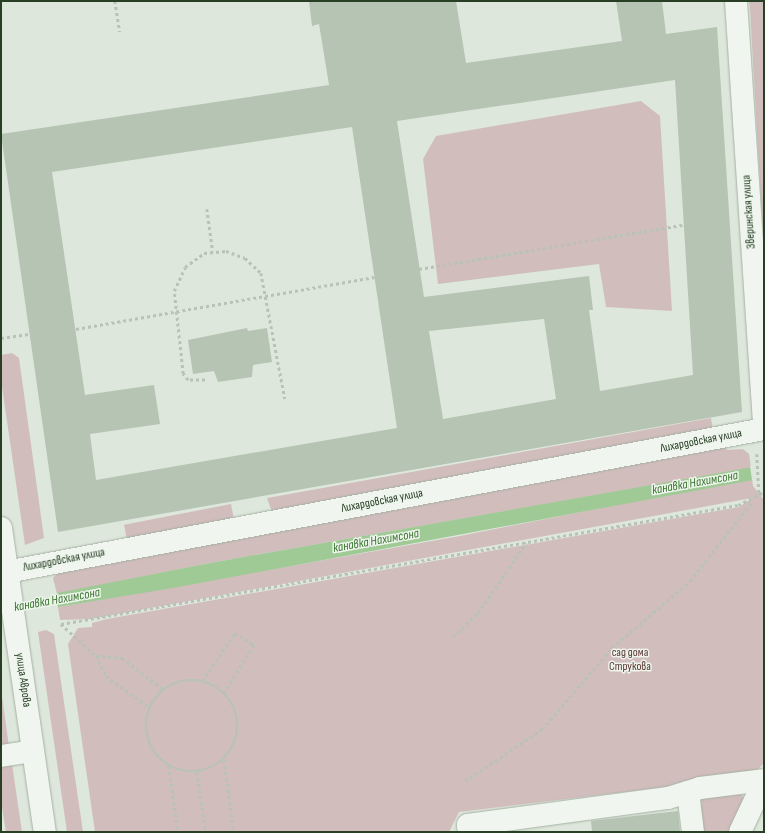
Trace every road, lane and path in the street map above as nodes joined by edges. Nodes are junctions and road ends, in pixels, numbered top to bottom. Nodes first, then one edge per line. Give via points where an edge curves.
1 (115, 1) edge
2 (736, 1) edge
3 (120, 32) dead end
4 (207, 209) dead end
5 (683, 225) dead end
6 (213, 252) junction
7 (420, 269) dead end
8 (374, 276) dead end
9 (266, 295) junction
10 (174, 312) junction
11 (76, 329) dead end
12 (29, 334) dead end
13 (1, 338) edge
14 (206, 380) dead end
15 (285, 399) dead end
16 (764, 423) edge
17 (764, 429) edge
18 (757, 453) dead end
19 (764, 492) edge
20 (759, 493) junction
21 (752, 501) junction
22 (1, 528) edge
23 (526, 542) junction
24 (6, 577) edge
25 (453, 637) dead end
26 (96, 656) junction
27 (202, 681) junction
28 (164, 690) junction
29 (224, 693) junction
30 (150, 708) junction
31 (34, 751) junction
32 (1, 756) edge
33 (224, 760) junction
34 (169, 766) junction
35 (197, 772) junction
36 (764, 780) edge
37 (465, 781) dead end
38 (688, 792) junction
39 (45, 832) edge
40 (178, 832) edge
41 (206, 832) edge
42 (234, 832) edge
43 (469, 832) edge
44 (693, 832) edge
45 (740, 832) edge

1 - 3 path
2 - 16 street, Зверинская улица
4 - 6 path
5 - 7 path
6 - 9 path via 226,251 245,258 261,272
6 - 10 path via 204,253 185,267 174,291
8 - 9 path
9 - 10 path
9 - 15 path
10 - 11 path
10 - 14 path via 183,374 188,380
12 - 13 path
17 - 24 street, Лихардовская улица
18 - 20 path
19 - 20 path
20 - 21 path
21 - 23 path
21 - 37 path via 690,581 612,648 542,729
22 - 24 street, улица Аврова
23 - 25 path via 478,613
23 - 26 path via 61,624
24 - 31 street, улица Аврова
26 - 28 path via 122,658
26 - 30 path via 106,676
27 - 28 path via 182,682
27 - 29 path
27 - 29 path via 235,633 254,645
28 - 30 path
29 - 33 path via 233,705 238,734
30 - 34 path via 148,740
31 - 32 street
31 - 39 street, улица Аврова
33 - 35 path
33 - 42 path
34 - 35 path
34 - 40 path
35 - 41 path
36 - 38 street
36 - 45 street
38 - 43 street via 468,825
38 - 44 street

